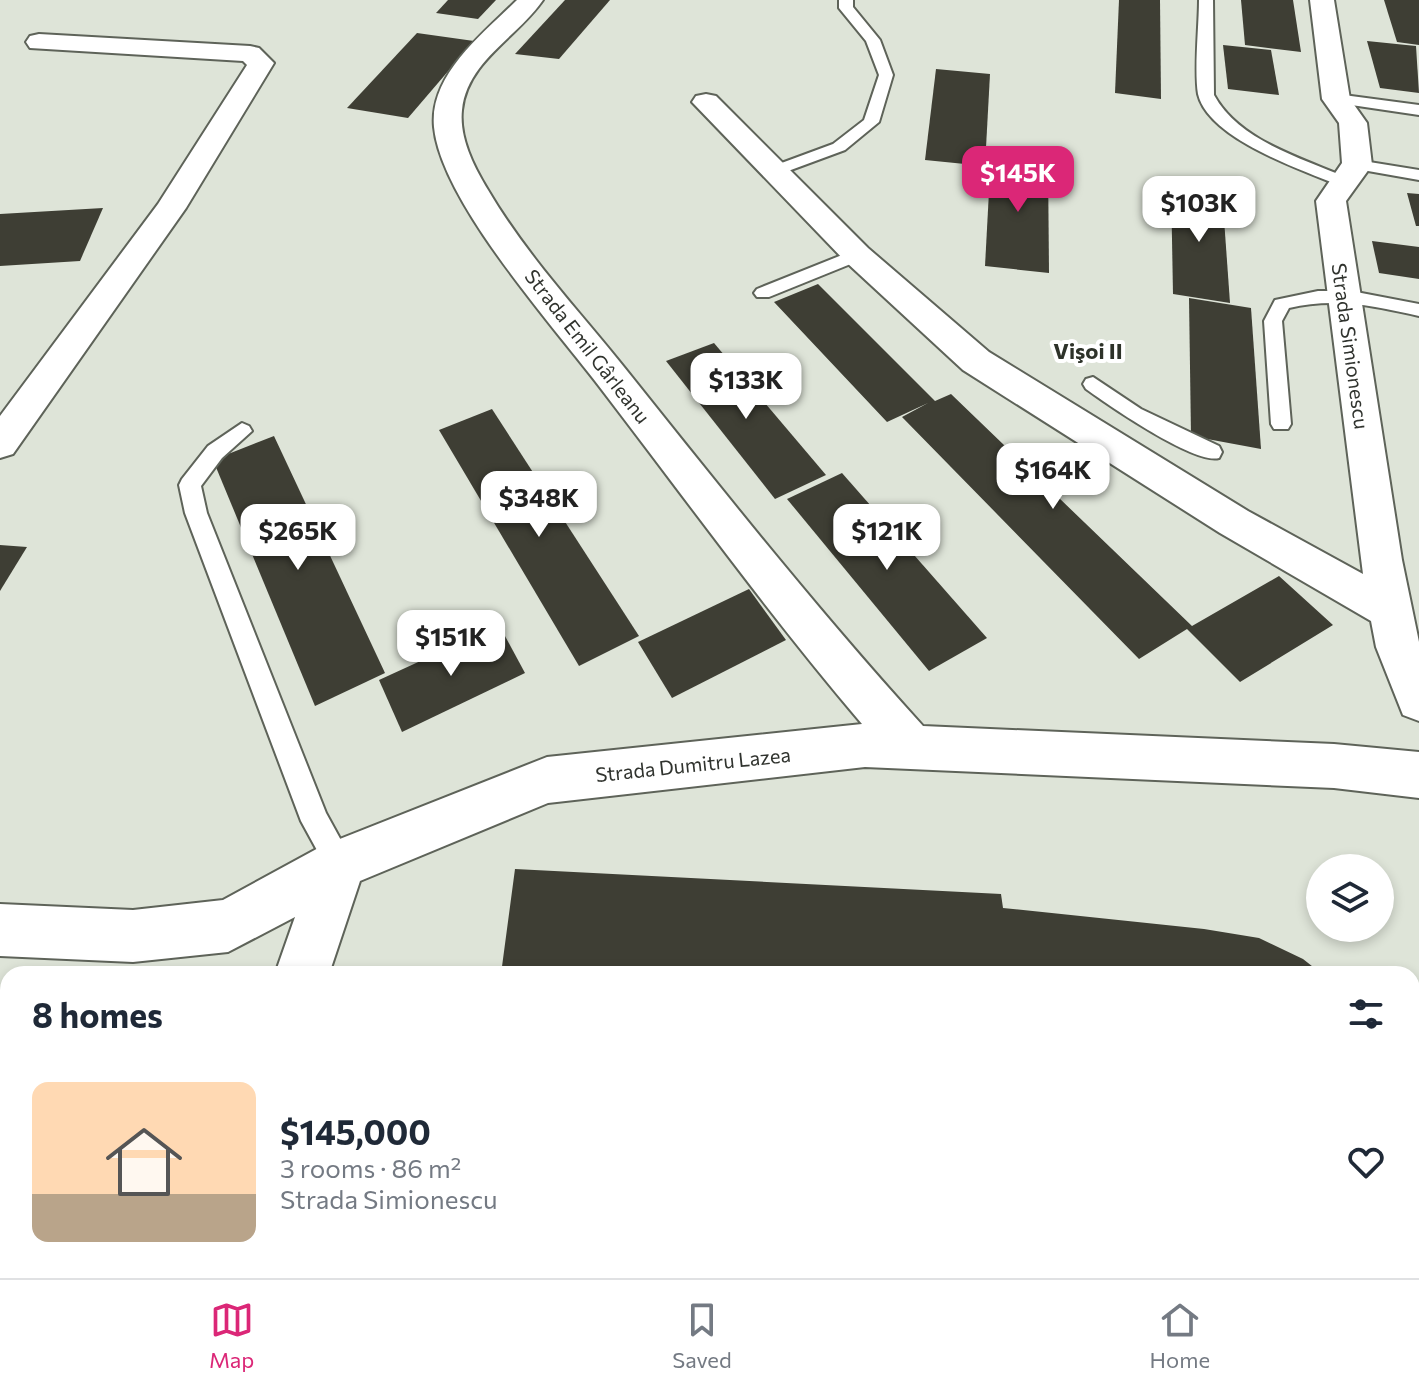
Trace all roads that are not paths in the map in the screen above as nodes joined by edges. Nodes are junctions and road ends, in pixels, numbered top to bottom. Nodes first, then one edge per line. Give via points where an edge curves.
1 (531, 0) edge
2 (846, 0) edge
3 (1206, 0) edge
4 (1322, 0) edge
5 (39, 42) dead end
6 (1336, 99) junction
7 (706, 102) dead end
8 (1419, 110) edge
9 (774, 171) junction
10 (1350, 173) junction
11 (1419, 175) edge
12 (857, 255) junction
13 (763, 293) dead end
14 (1344, 294) junction
15 (1419, 310) edge
16 (1093, 384) dead end
17 (1134, 414) junction
18 (1281, 424) dead end
19 (242, 431) dead end
20 (1103, 441) junction
21 (0, 444) edge
22 (1212, 452) dead end
23 (1390, 610) junction
24 (1419, 701) edge
25 (912, 747) junction
26 (1419, 775) edge
27 (340, 864) junction
28 (0, 930) edge
29 (305, 966) edge

1 - 25 street, Strada Emil Gârleanu via 455,85 447,127 454,155 481,204 534,277 795,612
2 - 9 lane via 846,8 873,40 886,75 871,122 839,147
3 - 10 lane via 1206,95 1211,109 1242,133
4 - 6 street, Strada Simionescu
5 - 21 street via 250,54 261,63 171,208
6 - 8 lane
6 - 10 street, Strada Simionescu via 1353,123
7 - 9 street
9 - 12 street
10 - 11 lane
10 - 14 street, Strada Simionescu via 1331,201
12 - 13 lane
12 - 20 street via 976,361
14 - 15 lane
14 - 18 lane via 1282,304 1273,321
14 - 23 street, Strada Simionescu
16 - 17 lane
17 - 20 lane
17 - 22 lane
19 - 27 lane via 215,452 190,485 196,513 315,821
20 - 23 street
23 - 24 street, Strada Simionescu
25 - 26 street, Strada Dumitru Lazea via 1334,766
25 - 27 street, Strada Dumitru Lazea via 865,745 547,780
27 - 28 street, Strada Dumitru Lazea via 228,926 133,936
27 - 29 street

